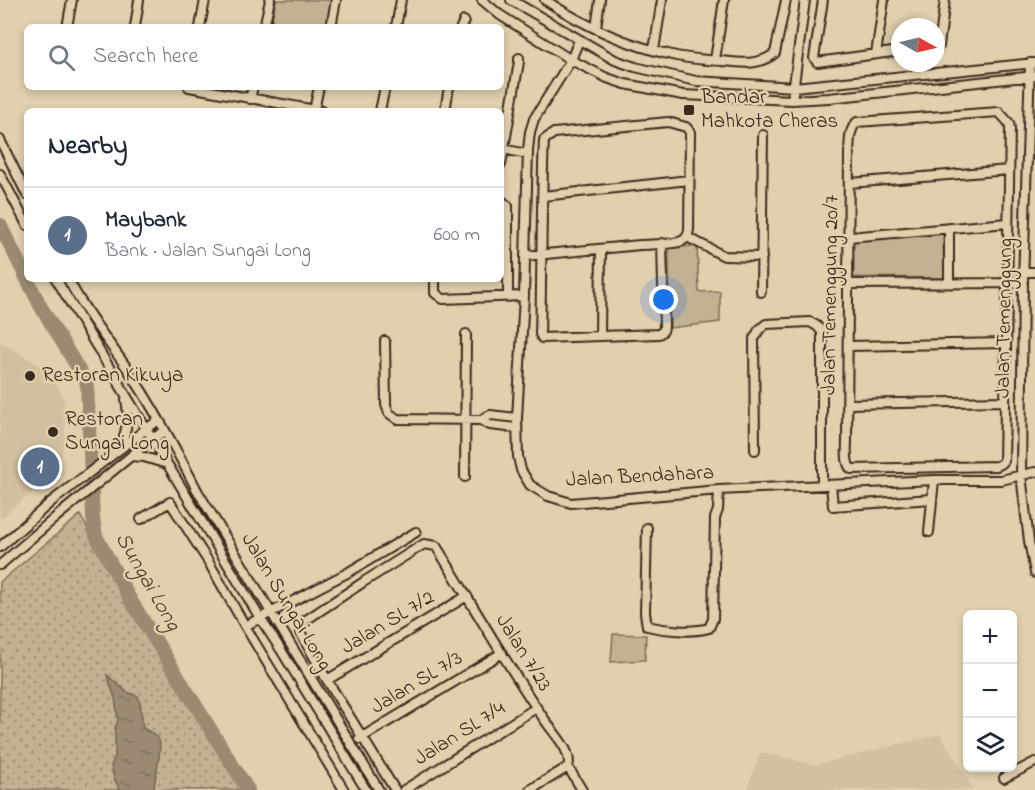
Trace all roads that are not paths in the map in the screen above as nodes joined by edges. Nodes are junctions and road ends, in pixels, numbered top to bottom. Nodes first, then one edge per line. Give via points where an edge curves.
1 (72, 0) edge
2 (140, 0) edge
3 (205, 0) edge
4 (270, 0) edge
5 (336, 0) edge
6 (401, 0) edge
7 (482, 0) edge
8 (511, 0) edge
9 (544, 0) edge
10 (600, 0) edge
11 (662, 0) edge
12 (724, 0) edge
13 (786, 0) edge
14 (805, 0) edge
15 (823, 0) edge
16 (884, 0) edge
17 (945, 0) edge
18 (943, 18) edge
19 (68, 24) edge
20 (136, 24) edge
21 (201, 24) edge
22 (265, 24) edge
23 (332, 24) edge
24 (397, 24) edge
25 (596, 28) junction
26 (579, 40) junction
27 (654, 50) junction
28 (891, 52) edge
29 (876, 54) junction
30 (519, 57) dead end
31 (571, 60) junction
32 (715, 60) junction
33 (1032, 63) edge
34 (1032, 77) edge
35 (794, 87) junction
36 (204, 90) edge
37 (252, 90) edge
38 (319, 90) edge
39 (384, 90) edge
40 (448, 90) edge
41 (250, 99) junction
42 (792, 100) junction
43 (306, 108) edge
44 (318, 108) edge
45 (381, 108) edge
46 (446, 108) edge
47 (763, 135) dead end
48 (504, 137) edge
49 (0, 140) edge
50 (504, 147) edge
51 (527, 152) junction
52 (1009, 170) junction
53 (0, 174) edge
54 (689, 180) junction
55 (850, 183) junction
56 (24, 189) edge
57 (543, 196) junction
58 (504, 203) edge
59 (24, 219) edge
60 (1008, 223) junction
61 (949, 228) junction
62 (687, 237) junction
63 (849, 237) junction
64 (662, 243) junction
65 (601, 249) junction
66 (542, 254) junction
67 (525, 256) junction
68 (762, 256) junction
69 (1023, 272) junction
70 (1035, 273) edge
71 (58, 282) edge
72 (68, 282) edge
73 (70, 282) edge
74 (435, 282) edge
75 (949, 283) junction
76 (1006, 283) junction
77 (1023, 283) junction
78 (848, 284) junction
79 (61, 289) junction
80 (761, 292) dead end
81 (524, 296) junction
82 (508, 297) junction
83 (466, 334) dead end
84 (600, 336) junction
85 (385, 341) dead end
86 (1005, 343) junction
87 (848, 346) junction
88 (123, 392) junction
89 (1005, 401) junction
90 (848, 404) junction
91 (517, 418) junction
92 (159, 420) junction
93 (466, 420) junction
94 (481, 420) junction
95 (517, 428) junction
96 (146, 429) junction
97 (165, 431) junction
98 (153, 439) junction
99 (121, 449) junction
100 (755, 450) dead end
101 (131, 456) junction
102 (167, 464) junction
103 (1035, 472) edge
104 (1021, 475) junction
105 (465, 477) dead end
106 (934, 480) junction
107 (822, 485) junction
108 (831, 485) junction
109 (716, 491) junction
110 (932, 499) junction
111 (141, 519) dead end
112 (647, 528) dead end
113 (416, 532) dead end
114 (929, 532) dead end
115 (0, 547) edge
116 (0, 565) edge
117 (1035, 573) edge
118 (467, 596) junction
119 (271, 612) junction
120 (260, 618) junction
121 (245, 626) junction
122 (502, 653) junction
123 (327, 680) junction
124 (536, 708) junction
125 (362, 737) junction
126 (351, 744) junction
127 (1035, 762) edge
128 (568, 767) junction
129 (1004, 778) dead end
130 (344, 790) edge
131 (366, 790) edge
132 (379, 790) edge
133 (395, 790) edge
134 (404, 790) edge
135 (530, 790) edge
136 (582, 790) edge

1 - 19 street
2 - 20 street
3 - 21 street
4 - 22 street
5 - 23 street
6 - 24 street
7 - 31 street
8 - 26 street
9 - 25 street
10 - 25 street
11 - 27 street
12 - 32 street
13 - 32 street via 776,53 746,63
14 - 35 street
15 - 29 street via 814,58 817,62
16 - 29 street
17 - 18 street
25 - 27 street via 624,42
26 - 31 street, Jalan Bendahara
26 - 35 street via 615,60 696,81
27 - 32 street via 672,56
28 - 29 street
30 - 48 street
31 - 42 street via 607,78 643,88 683,95
31 - 51 street, Jalan Bendahara via 534,119
33 - 34 street, Jalan Temenggung
33 - 35 street
34 - 42 street
34 - 69 street, Jalan Temenggung
35 - 42 street
36 - 41 street
37 - 41 street
38 - 44 street
39 - 45 street
40 - 46 street
41 - 43 street
47 - 68 street
49 - 56 street
50 - 51 street
51 - 67 street, Jalan Bendahara
52 - 55 street
52 - 55 street, Jalan Temenggung 20/7 via 1009,123 999,112 857,122 850,134
52 - 60 street
53 - 59 street
54 - 57 street
54 - 57 street via 690,132 686,127 668,122 554,133 544,140
54 - 62 street
55 - 63 street, Jalan Temenggung 20/7
57 - 66 street
58 - 82 street via 508,206
60 - 61 street
60 - 76 street
61 - 63 street
61 - 75 street
62 - 64 street via 680,242
62 - 68 street via 724,256
63 - 78 street, Jalan Temenggung 20/7
64 - 65 street
64 - 84 street via 663,331
65 - 66 street
65 - 84 street
66 - 67 street
66 - 84 street via 542,338
67 - 81 street, Jalan Bendahara
68 - 80 street
69 - 70 street
69 - 77 street, Jalan Temenggung
71 - 79 street, Jalan Sungai Long
72 - 79 street
73 - 92 street, Jalan Sungai Long
74 - 82 street via 435,293 443,299
75 - 76 street
75 - 78 street
76 - 77 street
76 - 86 street
77 - 104 street, Jalan Temenggung
78 - 87 street, Jalan Temenggung 20/7
79 - 88 street, Jalan Sungai Long
81 - 82 street
81 - 91 street, Jalan Bendahara
83 - 93 street
85 - 93 street via 389,413 397,419
86 - 87 street
86 - 89 street
87 - 90 street, Jalan Temenggung 20/7
88 - 96 street, Jalan Sungai Long
88 - 99 street via 128,420
89 - 90 street
89 - 90 street, Jalan Temenggung 20/7 via 1002,464 851,469
91 - 94 street via 490,415
91 - 95 street, Jalan Bendahara
92 - 96 street
92 - 97 street, Jalan Sungai Long
93 - 94 street
93 - 105 street
94 - 95 street
95 - 109 street, Jalan Bendahara via 518,457 525,477 538,491 559,501
96 - 98 street, Jalan Sungai Long
96 - 99 street
97 - 98 street
97 - 119 street, Jalan Sungai Long
98 - 101 street
98 - 102 street, Jalan Sungai Long
99 - 115 street
100 - 107 street via 754,339 765,324 810,322 822,332
101 - 102 street
101 - 116 street
102 - 120 street, Jalan Sungai Long
103 - 104 street, Jalan Bendahara
104 - 106 street, Jalan Bendahara via 1001,480
104 - 117 street, Jalan Temenggung
106 - 108 street, Jalan Bendahara
106 - 110 street
107 - 108 street, Jalan Bendahara
107 - 109 street, Jalan Bendahara
108 - 110 street via 833,506
109 - 112 street via 713,619 708,628 647,626
110 - 114 street
111 - 121 street via 170,501
113 - 119 street
118 - 122 street, Jalan 7/23
118 - 123 street, Jalan SL 7/2
118 - 123 street, Jalan 7/23 via 436,546 424,544 303,622 300,632
119 - 120 street
119 - 126 street, Jalan Sungai Long
120 - 121 street
120 - 131 street, Jalan Sungai Long
121 - 130 street
122 - 124 street, Jalan 7/23
122 - 125 street, Jalan SL 7/3
123 - 125 street
124 - 128 street, Jalan 7/23 via 566,751
124 - 134 street, Jalan SL 7/4
125 - 126 street, Jalan SL 7/3
125 - 133 street
126 - 132 street, Jalan Sungai Long
127 - 129 street
128 - 135 street
128 - 136 street, Jalan 7/23

